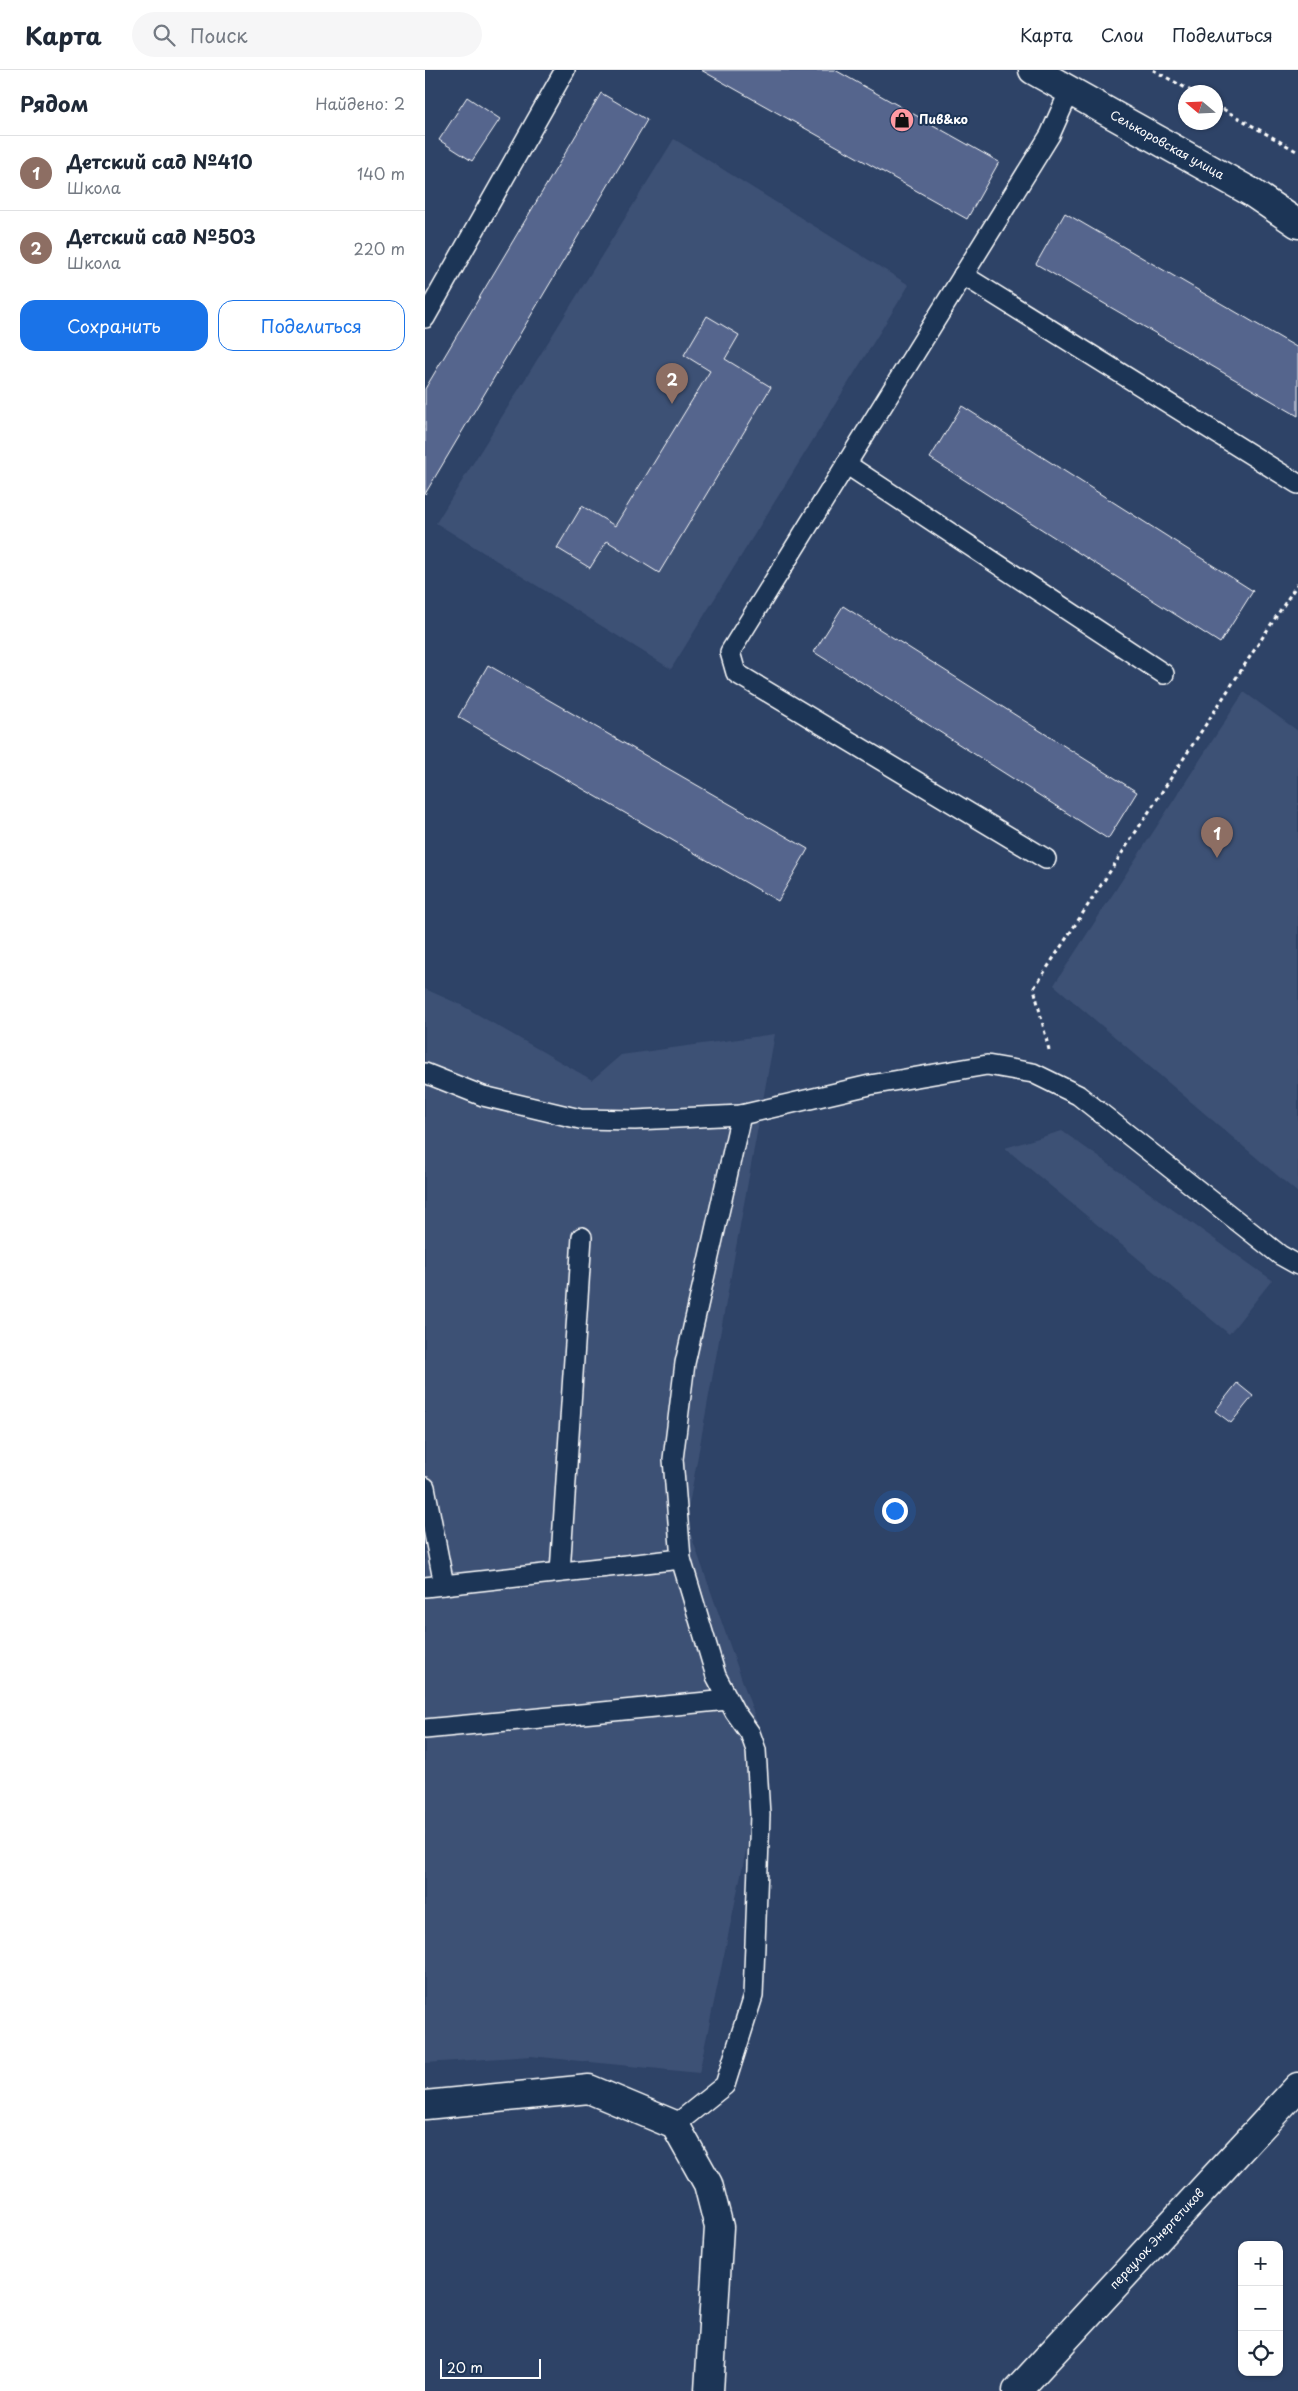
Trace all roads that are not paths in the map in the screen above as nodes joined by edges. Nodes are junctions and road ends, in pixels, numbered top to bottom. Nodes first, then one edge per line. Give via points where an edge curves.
1 (565, 70) edge
2 (1033, 70) edge
3 (1070, 90) junction
4 (1298, 224) edge
5 (963, 275) junction
6 (425, 318) edge
7 (847, 464) junction
8 (1298, 484) edge
9 (1164, 674) dead end
10 (1047, 859) dead end
11 (425, 1073) edge
12 (741, 1115) junction
13 (583, 1237) dead end
14 (1298, 1265) edge
15 (425, 1487) edge
16 (681, 1559) junction
17 (560, 1572) junction
18 (444, 1585) junction
19 (425, 1587) edge
20 (728, 1700) junction
21 (425, 1729) edge
22 (1298, 2087) edge
23 (425, 2105) edge
24 (675, 2125) junction
25 (709, 2391) edge
26 (1017, 2391) edge

1 - 6 lane
2 - 3 street, Селькоровская улица
3 - 4 street, Селькоровская улица via 1251,192
3 - 5 lane via 1050,135
5 - 7 lane
5 - 8 lane
7 - 9 lane
7 - 10 lane via 731,652 736,673
11 - 12 lane via 483,1096 580,1119
12 - 14 lane via 870,1085 987,1065 1033,1073 1078,1095 1280,1255
12 - 16 lane via 685,1364 673,1459
13 - 17 lane
15 - 18 lane
16 - 17 lane
16 - 20 lane via 716,1676
17 - 18 lane
18 - 19 lane
20 - 21 lane
20 - 24 lane via 750,1733 756,1750 760,1815 753,1996 725,2086
22 - 26 street, переулок Энергетиков
23 - 24 street via 589,2089
24 - 25 street via 708,2184 719,2227

